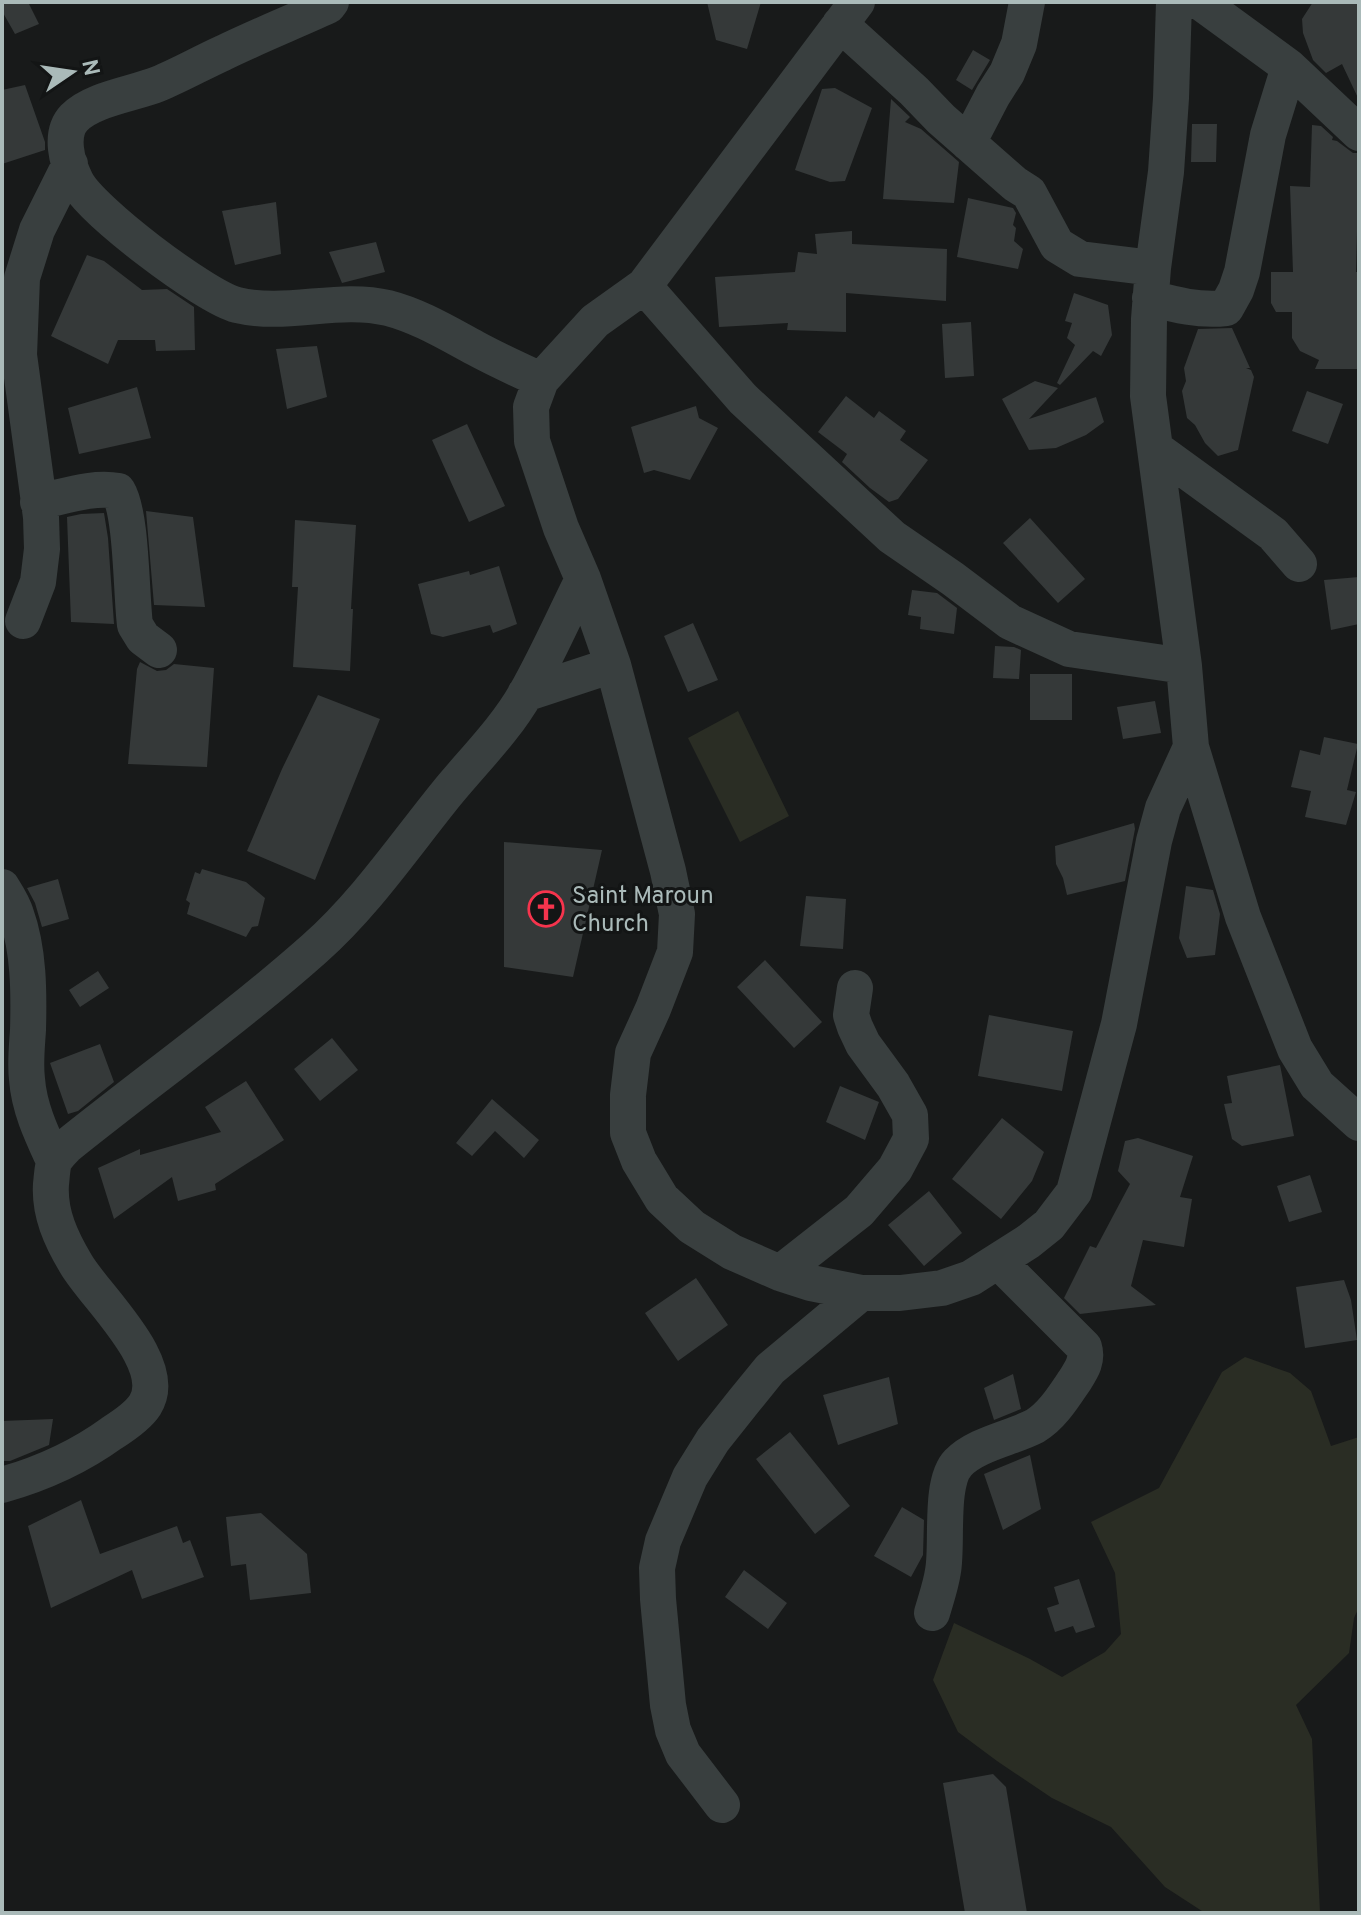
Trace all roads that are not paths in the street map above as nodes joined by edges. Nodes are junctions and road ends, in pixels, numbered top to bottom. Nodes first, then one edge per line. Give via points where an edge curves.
1 (331, 2) edge
2 (1027, 2) edge
3 (1174, 2) edge
4 (1200, 2) edge
5 (848, 13) edge
6 (1289, 67) junction
7 (1359, 133) edge
8 (968, 143) junction
9 (70, 164) junction
10 (1152, 283) junction
11 (644, 286) junction
12 (541, 380) junction
13 (1156, 449) junction
14 (38, 502) junction
15 (1299, 564) dead end
16 (583, 579) junction
17 (23, 621) dead end
18 (159, 650) dead end
19 (613, 665) junction
20 (1184, 666) junction
21 (525, 694) junction
22 (1191, 747) junction
23 (2, 887) edge
24 (855, 988) dead end
25 (1359, 1123) edge
26 (54, 1161) junction
27 (998, 1261) junction
28 (780, 1273) junction
29 (861, 1293) junction
30 (2, 1485) edge
31 (932, 1613) dead end
32 (722, 1805) dead end

1 - 9 street via 158,84 90,107 72,120 65,141
2 - 8 street via 1007,73
3 - 10 street via 1166,172
4 - 6 street
5 - 8 street via 876,55
5 - 11 street
6 - 7 street
6 - 10 street via 1268,135 1242,272 1226,308 1183,307
8 - 10 street via 1029,193 1057,245 1080,259
9 - 12 street via 76,182 109,218 163,260 236,305 387,308 441,328
9 - 14 street via 37,230 22,278 19,355
10 - 13 street via 1148,396
11 - 12 street via 595,321
11 - 20 street via 743,399 892,537 1010,622 1069,649
12 - 16 street via 531,407 532,441
13 - 15 street via 1273,534
13 - 20 street
14 - 17 street via 38,582
14 - 18 street via 118,491 135,625
16 - 19 street
16 - 21 street
19 - 21 street
19 - 28 street via 677,914 675,952 633,1053 628,1133 662,1199 692,1227
20 - 22 street
21 - 26 street via 409,843 316,948
22 - 25 street via 1243,917 1295,1049 1317,1085
22 - 27 street via 1154,841 1119,1024 1074,1192 1049,1225
23 - 26 street via 16,911 26,966 29,1096
24 - 28 street via 855,1027 910,1115 911,1139 895,1169 859,1211
26 - 30 street via 53,1218 76,1266 132,1338 151,1387 145,1405 96,1445
27 - 29 street via 942,1288
27 - 31 street via 1087,1355 1060,1402 1037,1425 971,1454 951,1473 944,1570
28 - 29 street
29 - 32 street via 770,1369 744,1401 690,1477 663,1541 658,1599 673,1730 683,1754

